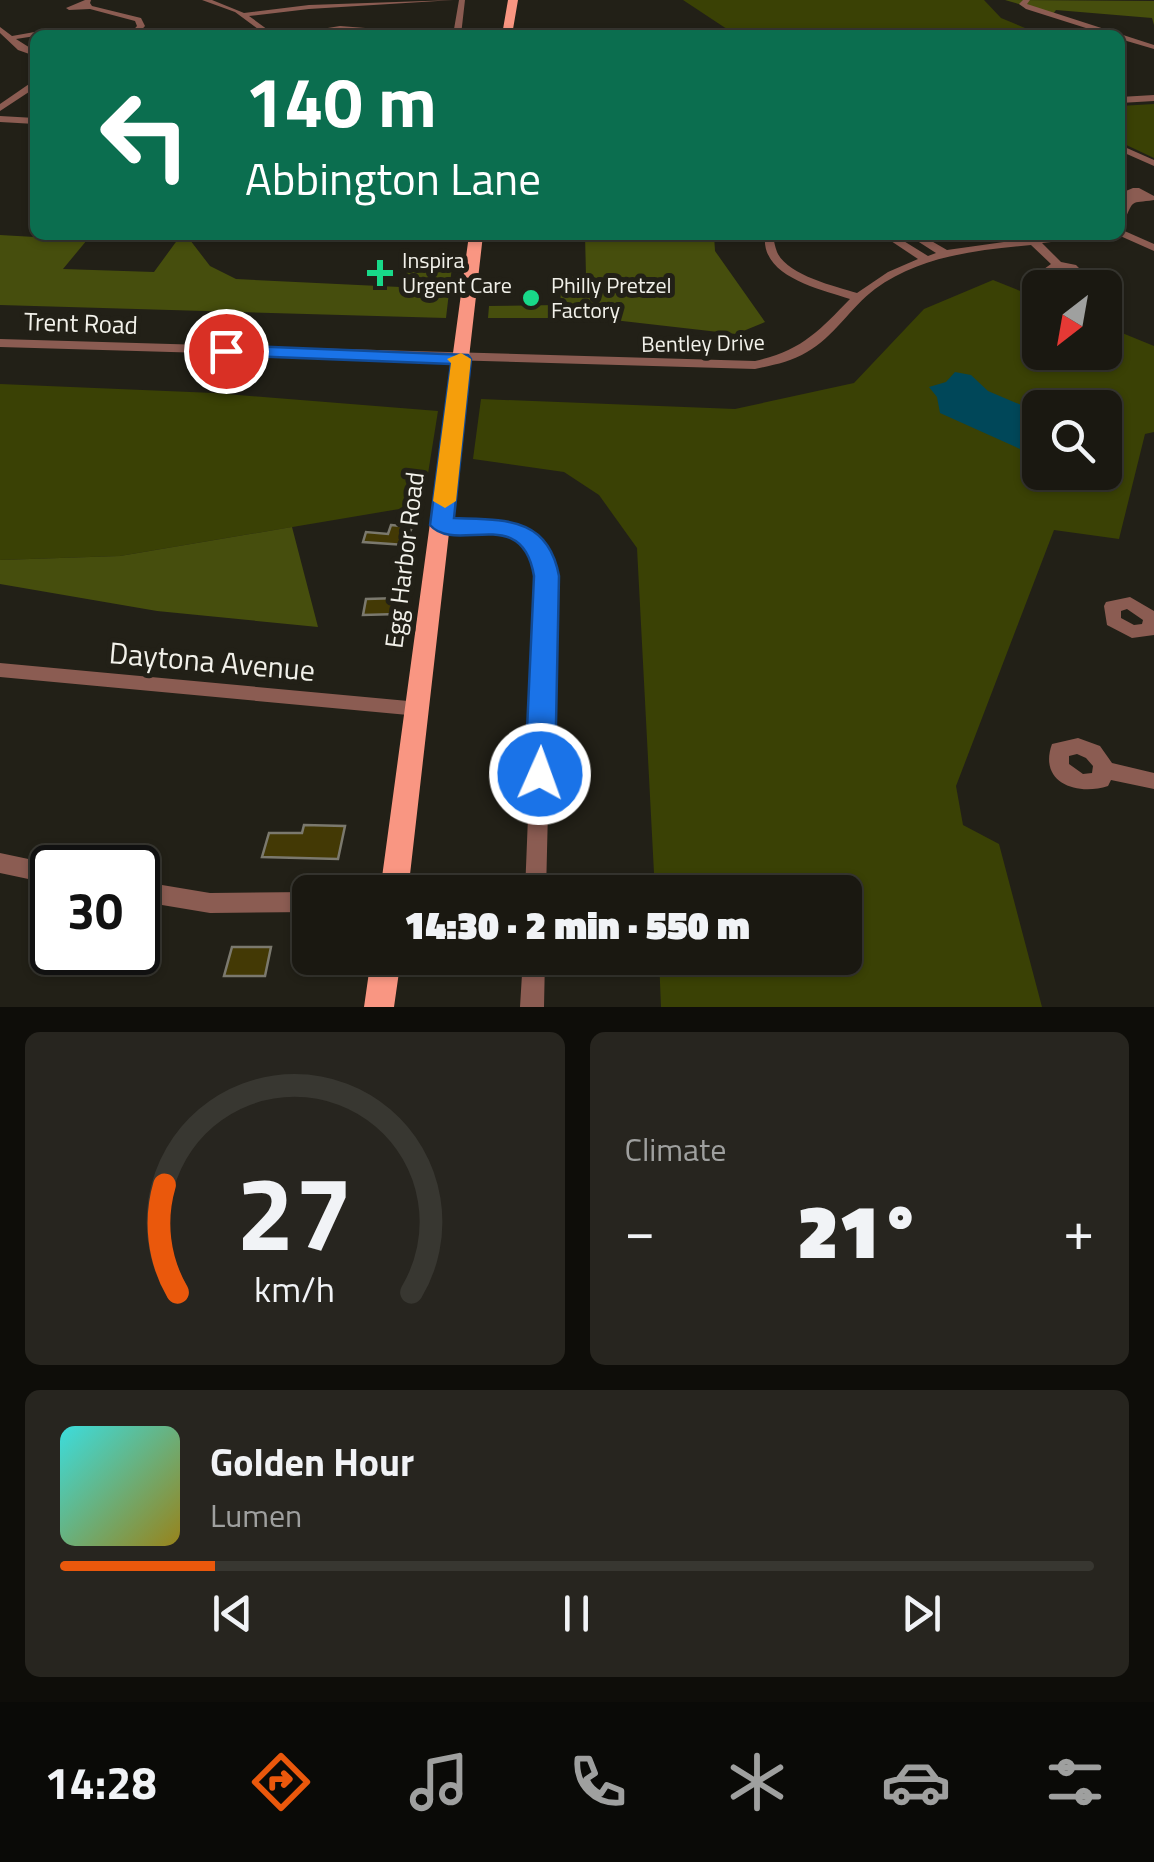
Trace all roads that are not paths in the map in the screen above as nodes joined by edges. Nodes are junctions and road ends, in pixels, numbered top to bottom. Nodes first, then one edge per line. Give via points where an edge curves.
1 (205, 0) edge
2 (451, 0) edge
3 (462, 0) edge
4 (513, 0) edge
5 (1026, 1) edge
6 (88, 3) edge
7 (244, 16) junction
8 (0, 28) edge
9 (374, 29) dead end
10 (138, 30) edge
11 (265, 30) edge
12 (325, 30) edge
13 (458, 30) edge
14 (508, 30) edge
15 (1105, 30) edge
16 (30, 36) edge
17 (1125, 37) edge
18 (30, 38) edge
19 (12, 40) junction
20 (1154, 47) edge
21 (30, 51) edge
22 (30, 87) edge
23 (0, 96) edge
24 (16, 96) junction
25 (1154, 98) edge
26 (1125, 100) edge
27 (0, 108) edge
28 (0, 119) edge
29 (30, 121) edge
30 (1125, 152) edge
31 (1154, 164) edge
32 (1133, 198) dead end
33 (1125, 206) edge
34 (1125, 234) edge
35 (475, 240) edge
36 (771, 240) edge
37 (895, 240) edge
38 (922, 240) edge
39 (1025, 240) edge
40 (1032, 240) edge
41 (1154, 248) edge
42 (944, 253) junction
43 (925, 259) junction
44 (1058, 265) dead end
45 (856, 298) junction
46 (0, 343) edge
47 (461, 359) junction
48 (442, 525) junction
49 (0, 670) edge
50 (419, 709) junction
51 (1105, 770) dead end
52 (1154, 781) edge
53 (0, 863) edge
54 (30, 869) edge
55 (396, 875) edge
56 (537, 875) edge
57 (160, 894) edge
58 (292, 902) edge
59 (384, 975) edge
60 (533, 975) edge
61 (379, 1007) edge
62 (532, 1007) edge

1 - 7 street
2 - 7 street
3 - 13 street
4 - 14 main road
5 - 15 street via 1030,10
6 - 10 street via 138,20
7 - 11 street
8 - 19 street
9 - 12 street
16 - 19 street
17 - 20 street
18 - 19 street
19 - 21 street
22 - 24 street
23 - 24 street
24 - 27 street
25 - 26 street
28 - 29 street
30 - 31 street
32 - 33 street
34 - 41 street
35 - 47 main road, Egg Harbor Road
36 - 45 street via 770,252 786,268
37 - 43 street
38 - 42 street
39 - 42 street, Bentley Drive
40 - 44 street
42 - 43 street, Bentley Drive
43 - 45 street, Bentley Drive
45 - 47 street, Bentley Drive via 816,344 755,366
46 - 47 street, Trent Road
47 - 48 main road, Egg Harbor Road
48 - 50 main road, Egg Harbor Road
48 - 56 street via 484,524 522,533 546,566
49 - 50 street, Daytona Avenue
50 - 55 main road, Egg Harbor Road
51 - 52 street
53 - 54 street
57 - 58 street via 210,903
59 - 61 main road
60 - 62 street

